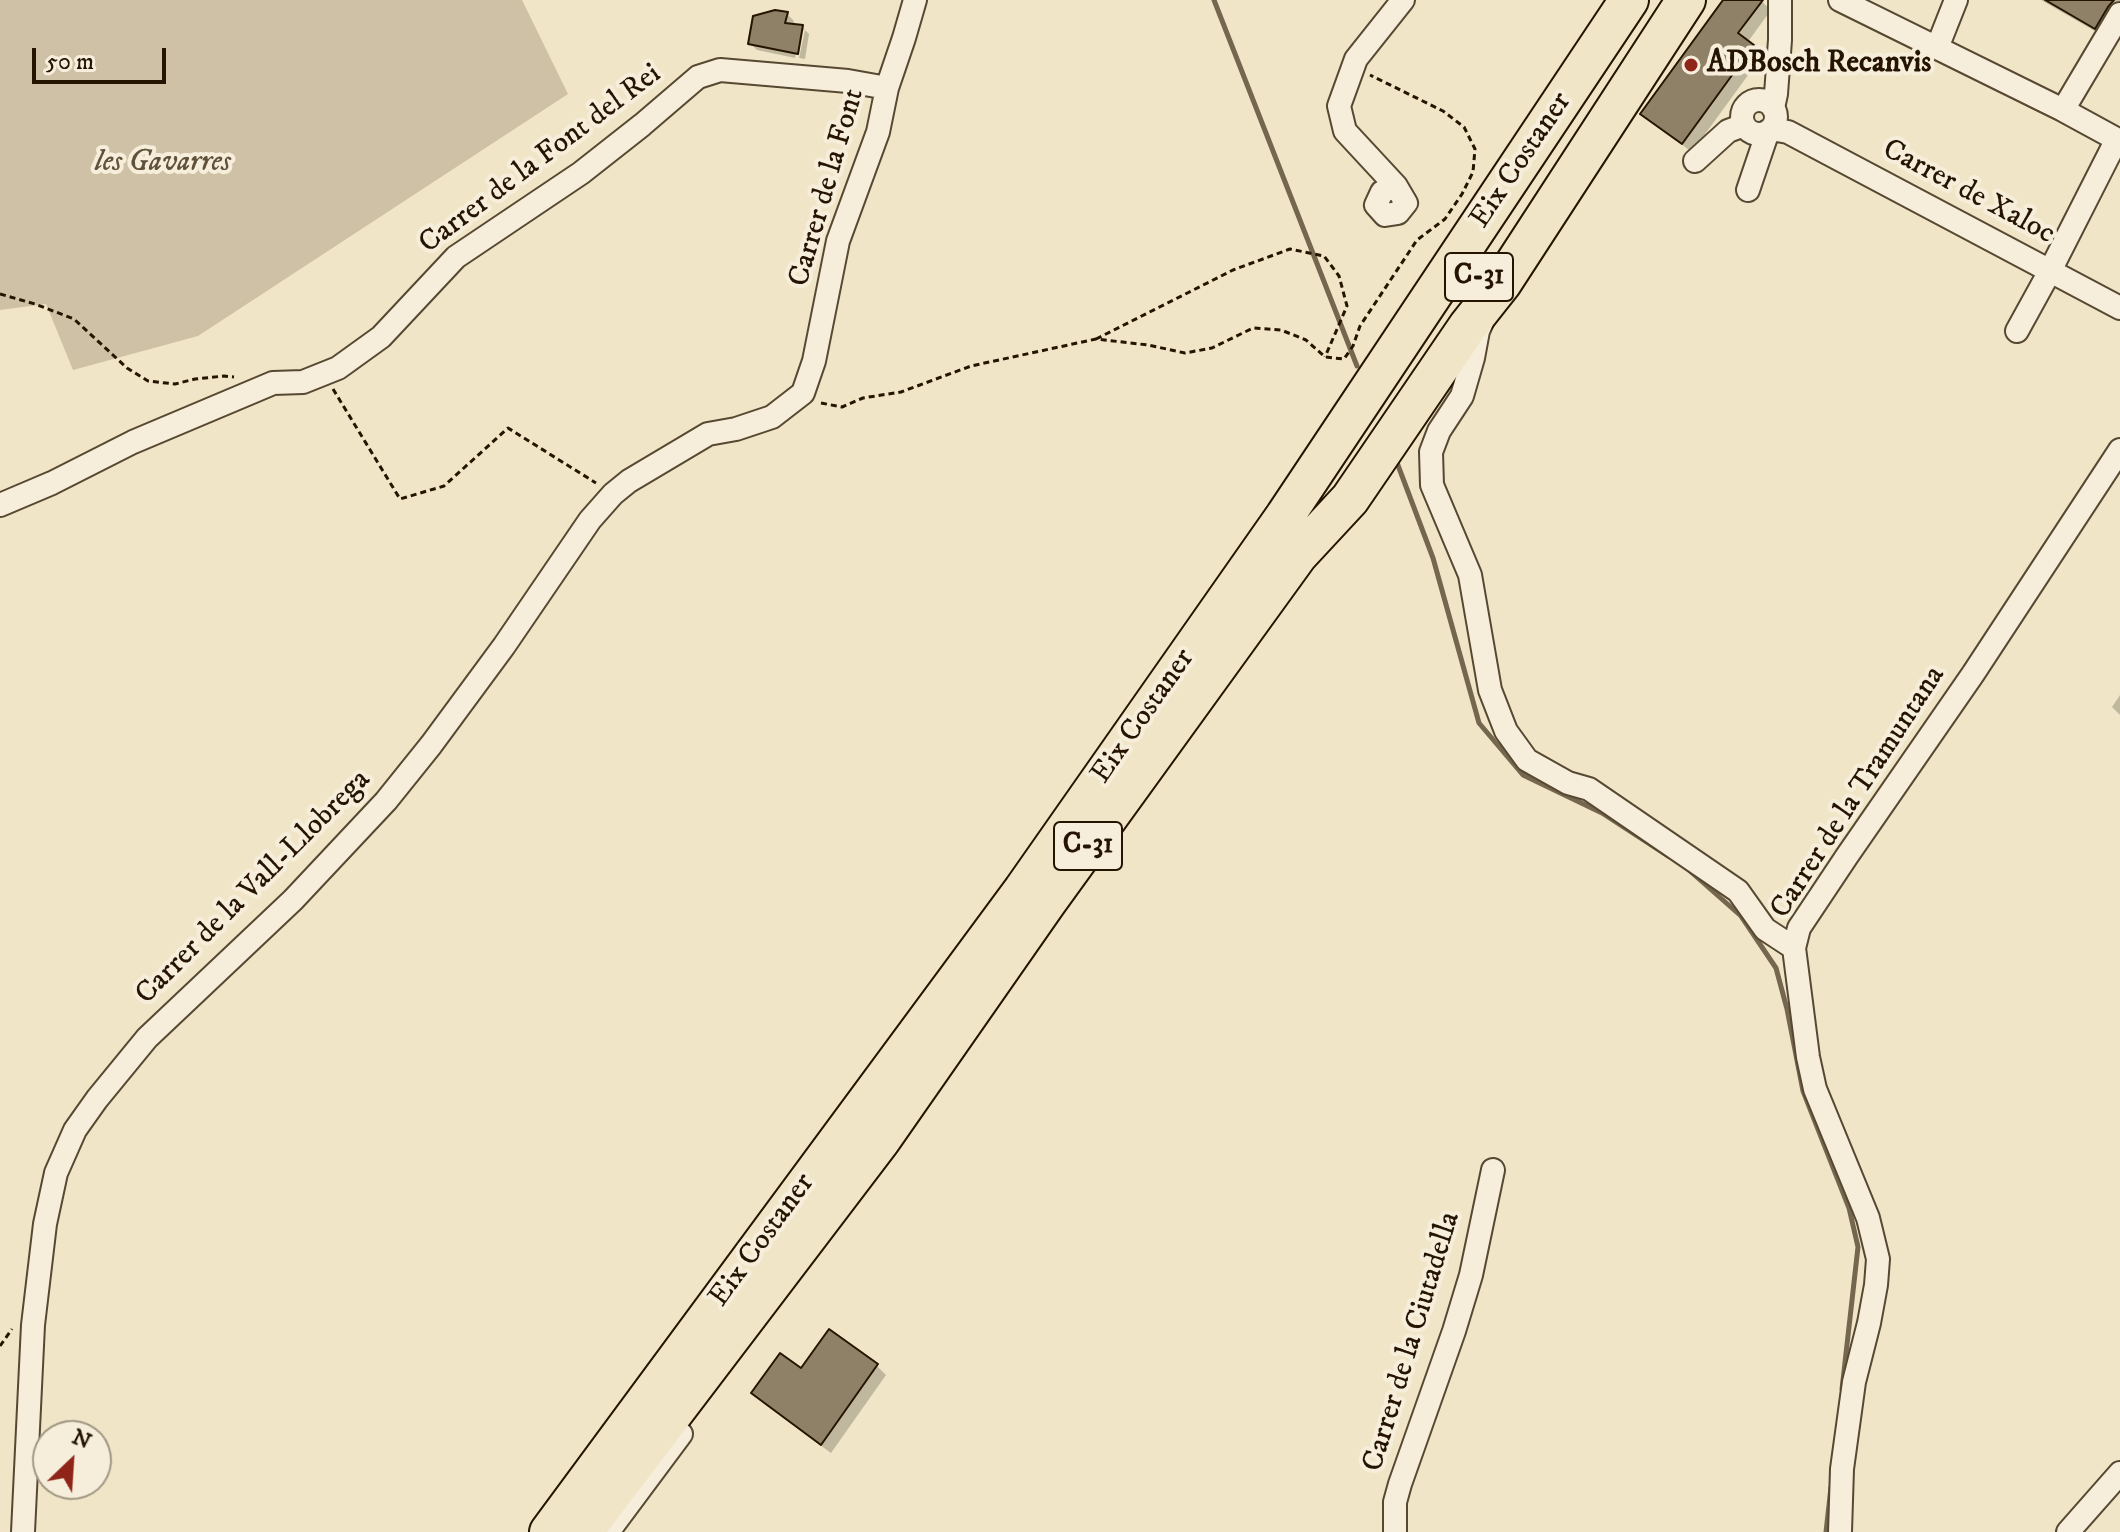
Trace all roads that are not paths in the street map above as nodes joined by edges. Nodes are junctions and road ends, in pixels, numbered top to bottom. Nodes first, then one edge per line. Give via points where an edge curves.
1 (915, 0) edge
2 (1403, 0) edge
3 (1601, 0) edge
4 (1629, 0) edge
5 (1660, 0) edge
6 (1686, 0) edge
7 (1780, 0) edge
8 (1840, 0) edge
9 (1956, 0) edge
10 (2120, 14) edge
11 (1937, 48) junction
12 (1777, 76) junction
13 (887, 88) junction
14 (2063, 110) junction
15 (1767, 128) junction
16 (2119, 140) edge
17 (1695, 161) dead end
18 (1396, 186) dead end
19 (1748, 190) dead end
20 (2050, 271) junction
21 (1502, 283) junction
22 (2120, 308) edge
23 (2017, 331) dead end
24 (803, 393) joint
25 (2120, 450) edge
26 (0, 505) edge
27 (1285, 516) junction
28 (1298, 555) junction
29 (1794, 948) junction
30 (964, 969) junction
31 (881, 1140) junction
32 (1493, 1170) dead end
33 (797, 1279) joint
34 (2120, 1473) edge
35 (23, 1532) edge
36 (531, 1532) edge
37 (549, 1532) edge
38 (583, 1532) edge
39 (608, 1532) edge
40 (1395, 1532) edge
41 (1840, 1532) edge
42 (2068, 1532) edge

1 - 13 street, Carrer de la Font
2 - 18 street via 1356,59 1339,106 1345,131
3 - 27 highway via 1521,125 1487,190 1296,479
4 - 27 highway, Eix Costaner / C-31
5 - 28 highway, Eix Costaner / C-31
6 - 21 highway
7 - 12 street
8 - 11 street
9 - 11 street
10 - 14 street
11 - 14 street
12 - 15 street
12 - 15 street via 1742,114
13 - 24 street, Carrer de la Font via 878,132 838,241
13 - 26 street, Carrer de la Font del Rei via 720,70 698,77 581,173 456,257 381,337 338,368 303,382 273,383
14 - 16 street
15 - 17 street via 1728,131
15 - 19 street
15 - 20 street, Carrer de Xaloc
16 - 20 street
20 - 22 street, Carrer de Xaloc
20 - 23 street
21 - 28 highway via 1350,499
21 - 29 street via 1478,331 1462,396 1431,452 1432,485 1470,575 1490,690 1506,731 1527,760 1589,789 1738,891 1765,929
24 - 35 street, Carrer de la Vall-Llobrega via 772,417 708,434 613,494 386,801 293,900 147,1038 75,1130 56,1173 45,1224 33,1325
25 - 29 street, Carrer de la Tramuntana via 1799,928
27 - 30 highway, Eix Costaner / C-31
28 - 31 highway, C-31
29 - 41 street, Carrer de la Tramuntana via 1815,1089 1868,1218 1878,1259 1854,1382
30 - 36 highway via 885,1058
30 - 37 highway, Eix Costaner / C-31
31 - 33 highway
31 - 38 highway, C-31
32 - 40 street, Carrer de la Ciutadella via 1471,1275 1395,1502
33 - 39 street
34 - 42 street

